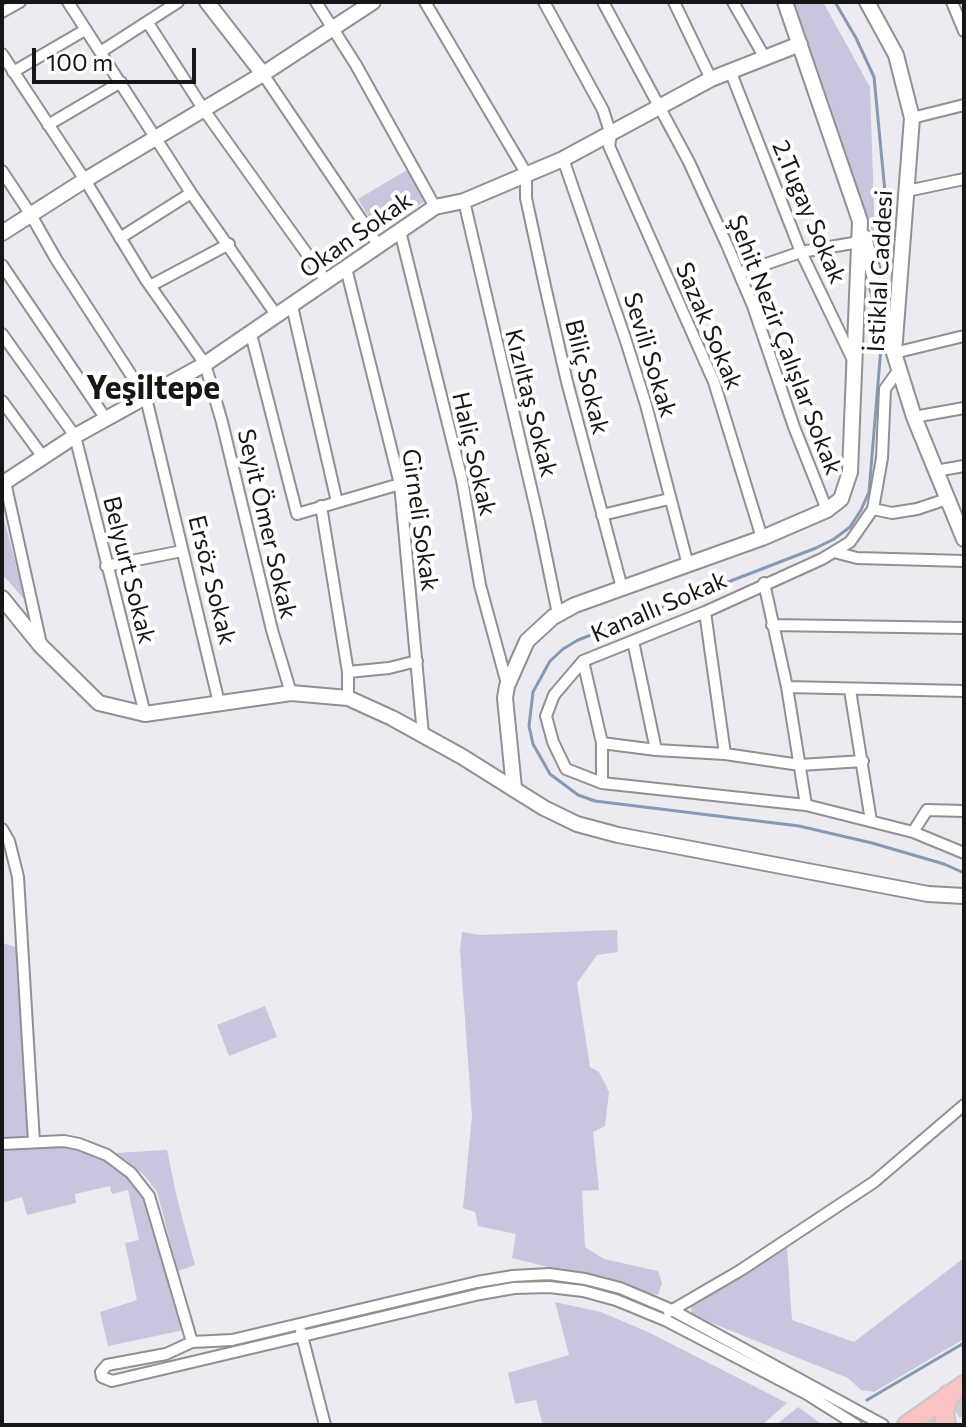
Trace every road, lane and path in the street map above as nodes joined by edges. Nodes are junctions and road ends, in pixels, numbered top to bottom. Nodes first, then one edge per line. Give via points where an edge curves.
1 (20, 2) edge
2 (68, 2) edge
3 (178, 2) edge
4 (207, 2) edge
5 (316, 2) edge
6 (373, 2) edge
7 (425, 2) edge
8 (544, 2) edge
9 (603, 2) edge
10 (674, 2) edge
11 (733, 2) edge
12 (785, 2) edge
13 (867, 2) edge
14 (952, 2) edge
15 (2, 12) edge
16 (148, 23) junction
17 (333, 28) junction
18 (85, 30) junction
19 (964, 31) edge
20 (800, 44) junction
21 (102, 51) junction
22 (2, 54) edge
23 (765, 58) junction
24 (13, 72) junction
25 (731, 73) junction
26 (263, 74) junction
27 (711, 79) junction
28 (121, 82) junction
29 (964, 105) edge
30 (660, 109) junction
31 (204, 110) junction
32 (912, 118) junction
33 (48, 125) junction
34 (611, 135) junction
35 (157, 139) junction
36 (563, 159) junction
37 (2, 171) edge
38 (526, 173) junction
39 (85, 180) junction
40 (963, 181) edge
41 (907, 191) junction
42 (191, 193) junction
43 (464, 201) junction
44 (435, 207) junction
45 (31, 215) junction
46 (860, 221) junction
47 (400, 231) junction
48 (2, 233) edge
49 (120, 238) junction
50 (859, 242) junction
51 (229, 244) junction
52 (379, 246) junction
53 (801, 252) junction
54 (2, 265) edge
55 (346, 268) junction
56 (740, 273) junction
57 (327, 282) junction
58 (150, 286) junction
59 (292, 306) junction
60 (277, 316) junction
61 (2, 334) edge
62 (251, 334) junction
63 (964, 336) edge
64 (894, 353) junction
65 (205, 364) junction
66 (856, 365) junction
67 (898, 371) junction
68 (146, 398) junction
69 (2, 401) edge
70 (964, 408) edge
71 (914, 417) junction
72 (106, 419) junction
73 (75, 436) junction
74 (43, 457) junction
75 (964, 466) edge
76 (935, 471) junction
77 (4, 483) edge
78 (400, 484) junction
79 (669, 499) junction
80 (947, 499) junction
81 (337, 502) junction
82 (321, 506) junction
83 (873, 509) junction
84 (827, 510) junction
85 (602, 515) junction
86 (963, 534) edge
87 (762, 538) junction
88 (182, 551) junction
89 (834, 552) junction
90 (964, 561) edge
91 (688, 565) junction
92 (106, 566) junction
93 (764, 583) junction
94 (622, 588) junction
95 (2, 598) edge
96 (705, 612) junction
97 (558, 614) junction
98 (772, 625) junction
99 (964, 628) edge
100 (633, 641) junction
101 (41, 646) junction
102 (417, 661) junction
103 (583, 661) junction
104 (348, 672) junction
105 (507, 686) junction
106 (787, 687) junction
107 (850, 690) junction
108 (964, 691) edge
109 (291, 693) junction
110 (348, 698) junction
111 (219, 703) junction
112 (145, 714) junction
113 (423, 735) junction
114 (602, 743) junction
115 (656, 750) junction
116 (725, 754) junction
117 (863, 761) junction
118 (800, 765) junction
119 (602, 783) junction
120 (514, 788) junction
121 (806, 805) junction
122 (964, 811) edge
123 (871, 821) junction
124 (2, 829) edge
125 (913, 832) junction
126 (964, 853) edge
127 (959, 896) edge
128 (964, 1105) edge
129 (34, 1142) junction
130 (2, 1144) edge
131 (672, 1310) junction
132 (659, 1318) junction
133 (299, 1326) junction
134 (302, 1338) junction
135 (192, 1344) junction
136 (205, 1360) junction
137 (186, 1364) junction
138 (956, 1390) edge
139 (325, 1425) edge
140 (856, 1425) edge
141 (883, 1425) edge
142 (907, 1425) edge
143 (946, 1425) edge

1 - 15 street
2 - 18 street
3 - 16 street
4 - 26 street
5 - 17 street
6 - 17 street
7 - 38 street
8 - 34 street, Sazak Sokak via 603,110
9 - 30 street, Şehit Nezir Çalışlar Sokak
10 - 27 street
11 - 23 street
12 - 20 street
13 - 32 street, İstiklal Caddesi via 896,55
14 - 19 street
16 - 21 street
16 - 31 street
17 - 26 street
17 - 44 street
18 - 21 street
18 - 24 street
20 - 23 street, Okan Sokak
20 - 46 street
21 - 28 street
22 - 24 street, Seyit Ömer Sokak
23 - 25 street, Okan Sokak
24 - 33 street, Seyit Ömer Sokak
25 - 27 street, Okan Sokak
25 - 53 street, 2.Tugay Sokak
26 - 31 street
26 - 52 street
27 - 30 street, Okan Sokak
28 - 33 street
28 - 35 street
29 - 32 street
30 - 34 street, Okan Sokak
30 - 56 street, Şehit Nezir Çalışlar Sokak
31 - 35 street
31 - 57 street
32 - 41 street, İstiklal Caddesi
33 - 39 street, Seyit Ömer Sokak
34 - 36 street, Okan Sokak
34 - 87 street, Sazak Sokak via 609,146 714,382
35 - 39 street
35 - 42 street
36 - 38 street, Okan Sokak
36 - 79 street, Sevili Sokak via 630,351
37 - 45 street, Ersöz Sokak
38 - 43 street, Okan Sokak
38 - 85 street, Biliç Sokak via 526,198 545,286
39 - 45 street
39 - 49 street, Seyit Ömer Sokak
40 - 41 street
41 - 64 street, İstiklal Caddesi
42 - 49 street
42 - 51 street
43 - 44 street, Okan Sokak
43 - 97 street, Kızıltaş Sokak
44 - 47 street, Okan Sokak
45 - 48 street
45 - 68 street, Ersöz Sokak
46 - 50 street
46 - 64 street
47 - 52 street, Okan Sokak
47 - 105 street, Haliç Sokak
49 - 58 street, Seyit Ömer Sokak
50 - 53 street
50 - 66 street
51 - 58 street
51 - 60 street
52 - 55 street, Okan Sokak
53 - 56 street
53 - 66 street, 2.Tugay Sokak
54 - 72 street
55 - 57 street, Okan Sokak
55 - 78 street, Girneli Sokak
56 - 84 street, Şehit Nezir Çalışlar Sokak
57 - 59 street, Okan Sokak
58 - 65 street, Seyit Ömer Sokak
59 - 60 street, Okan Sokak
59 - 81 street
60 - 62 street, Okan Sokak
61 - 73 street
62 - 65 street, Okan Sokak
62 - 82 street via 297,514
63 - 64 street
64 - 67 street, İstiklal Caddesi
65 - 68 street, Okan Sokak
65 - 109 street, Seyit Ömer Sokak
66 - 84 street via 850,472 841,499
67 - 71 street, İstiklal Caddesi
67 - 83 street, Kanallı Sokak via 885,389
68 - 72 street, Okan Sokak
68 - 88 street, Ersöz Sokak
69 - 74 street
70 - 71 street
71 - 76 street, İstiklal Caddesi
72 - 73 street, Okan Sokak
73 - 74 street, Okan Sokak
73 - 92 street, Belyurt Sokak
74 - 77 street, Okan Sokak
75 - 76 street
76 - 80 street, İstiklal Caddesi
77 - 101 street
78 - 81 street
78 - 102 street, Girneli Sokak
79 - 85 street
79 - 91 street, Sevili Sokak
80 - 83 street via 892,513
80 - 86 street, İstiklal Caddesi
81 - 82 street
82 - 104 street
83 - 89 street, Kanallı Sokak via 850,542
84 - 87 street
85 - 94 street, Biliç Sokak
87 - 91 street
88 - 92 street
88 - 111 street, Ersöz Sokak
89 - 90 street via 857,558
89 - 93 street, Kanallı Sokak
91 - 94 street
92 - 112 street, Belyurt Sokak
93 - 96 street, Kanallı Sokak
93 - 98 street
94 - 97 street
95 - 101 street
96 - 100 street, Kanallı Sokak
96 - 116 street
97 - 105 street via 527,641
98 - 99 street
98 - 106 street
100 - 103 street, Kanallı Sokak
100 - 115 street
101 - 112 street via 99,703
102 - 104 street
102 - 113 street, Girneli Sokak
103 - 114 street
103 - 119 street, Kanallı Sokak via 554,695 546,716 566,769
104 - 110 street
105 - 120 street
106 - 107 street
106 - 118 street
107 - 108 street
107 - 117 street
109 - 110 street
109 - 111 street
110 - 113 street
111 - 112 street
113 - 120 street
114 - 115 street
114 - 119 street
115 - 116 street
116 - 118 street
117 - 118 street
117 - 123 street
118 - 121 street
119 - 121 street, Kanallı Sokak
120 - 127 street via 567,820 603,831
121 - 123 street, Kanallı Sokak
122 - 125 street via 927,810
123 - 125 street, Kanallı Sokak
124 - 129 street via 18,877
125 - 126 street, Kanallı Sokak
128 - 131 street via 874,1182
129 - 130 street
129 - 135 street via 64,1141 93,1149 119,1163 141,1184
131 - 132 street
131 - 133 street via 620,1288 549,1274 513,1276
131 - 141 street
132 - 134 street via 583,1291 514,1288
132 - 140 street
133 - 134 street
133 - 135 street
134 - 136 street
134 - 139 street
135 - 136 street
135 - 137 street
135 - 137 street via 107,1365 102,1377 112,1381
136 - 137 street
138 - 142 highway
138 - 143 highway via 944,1413

